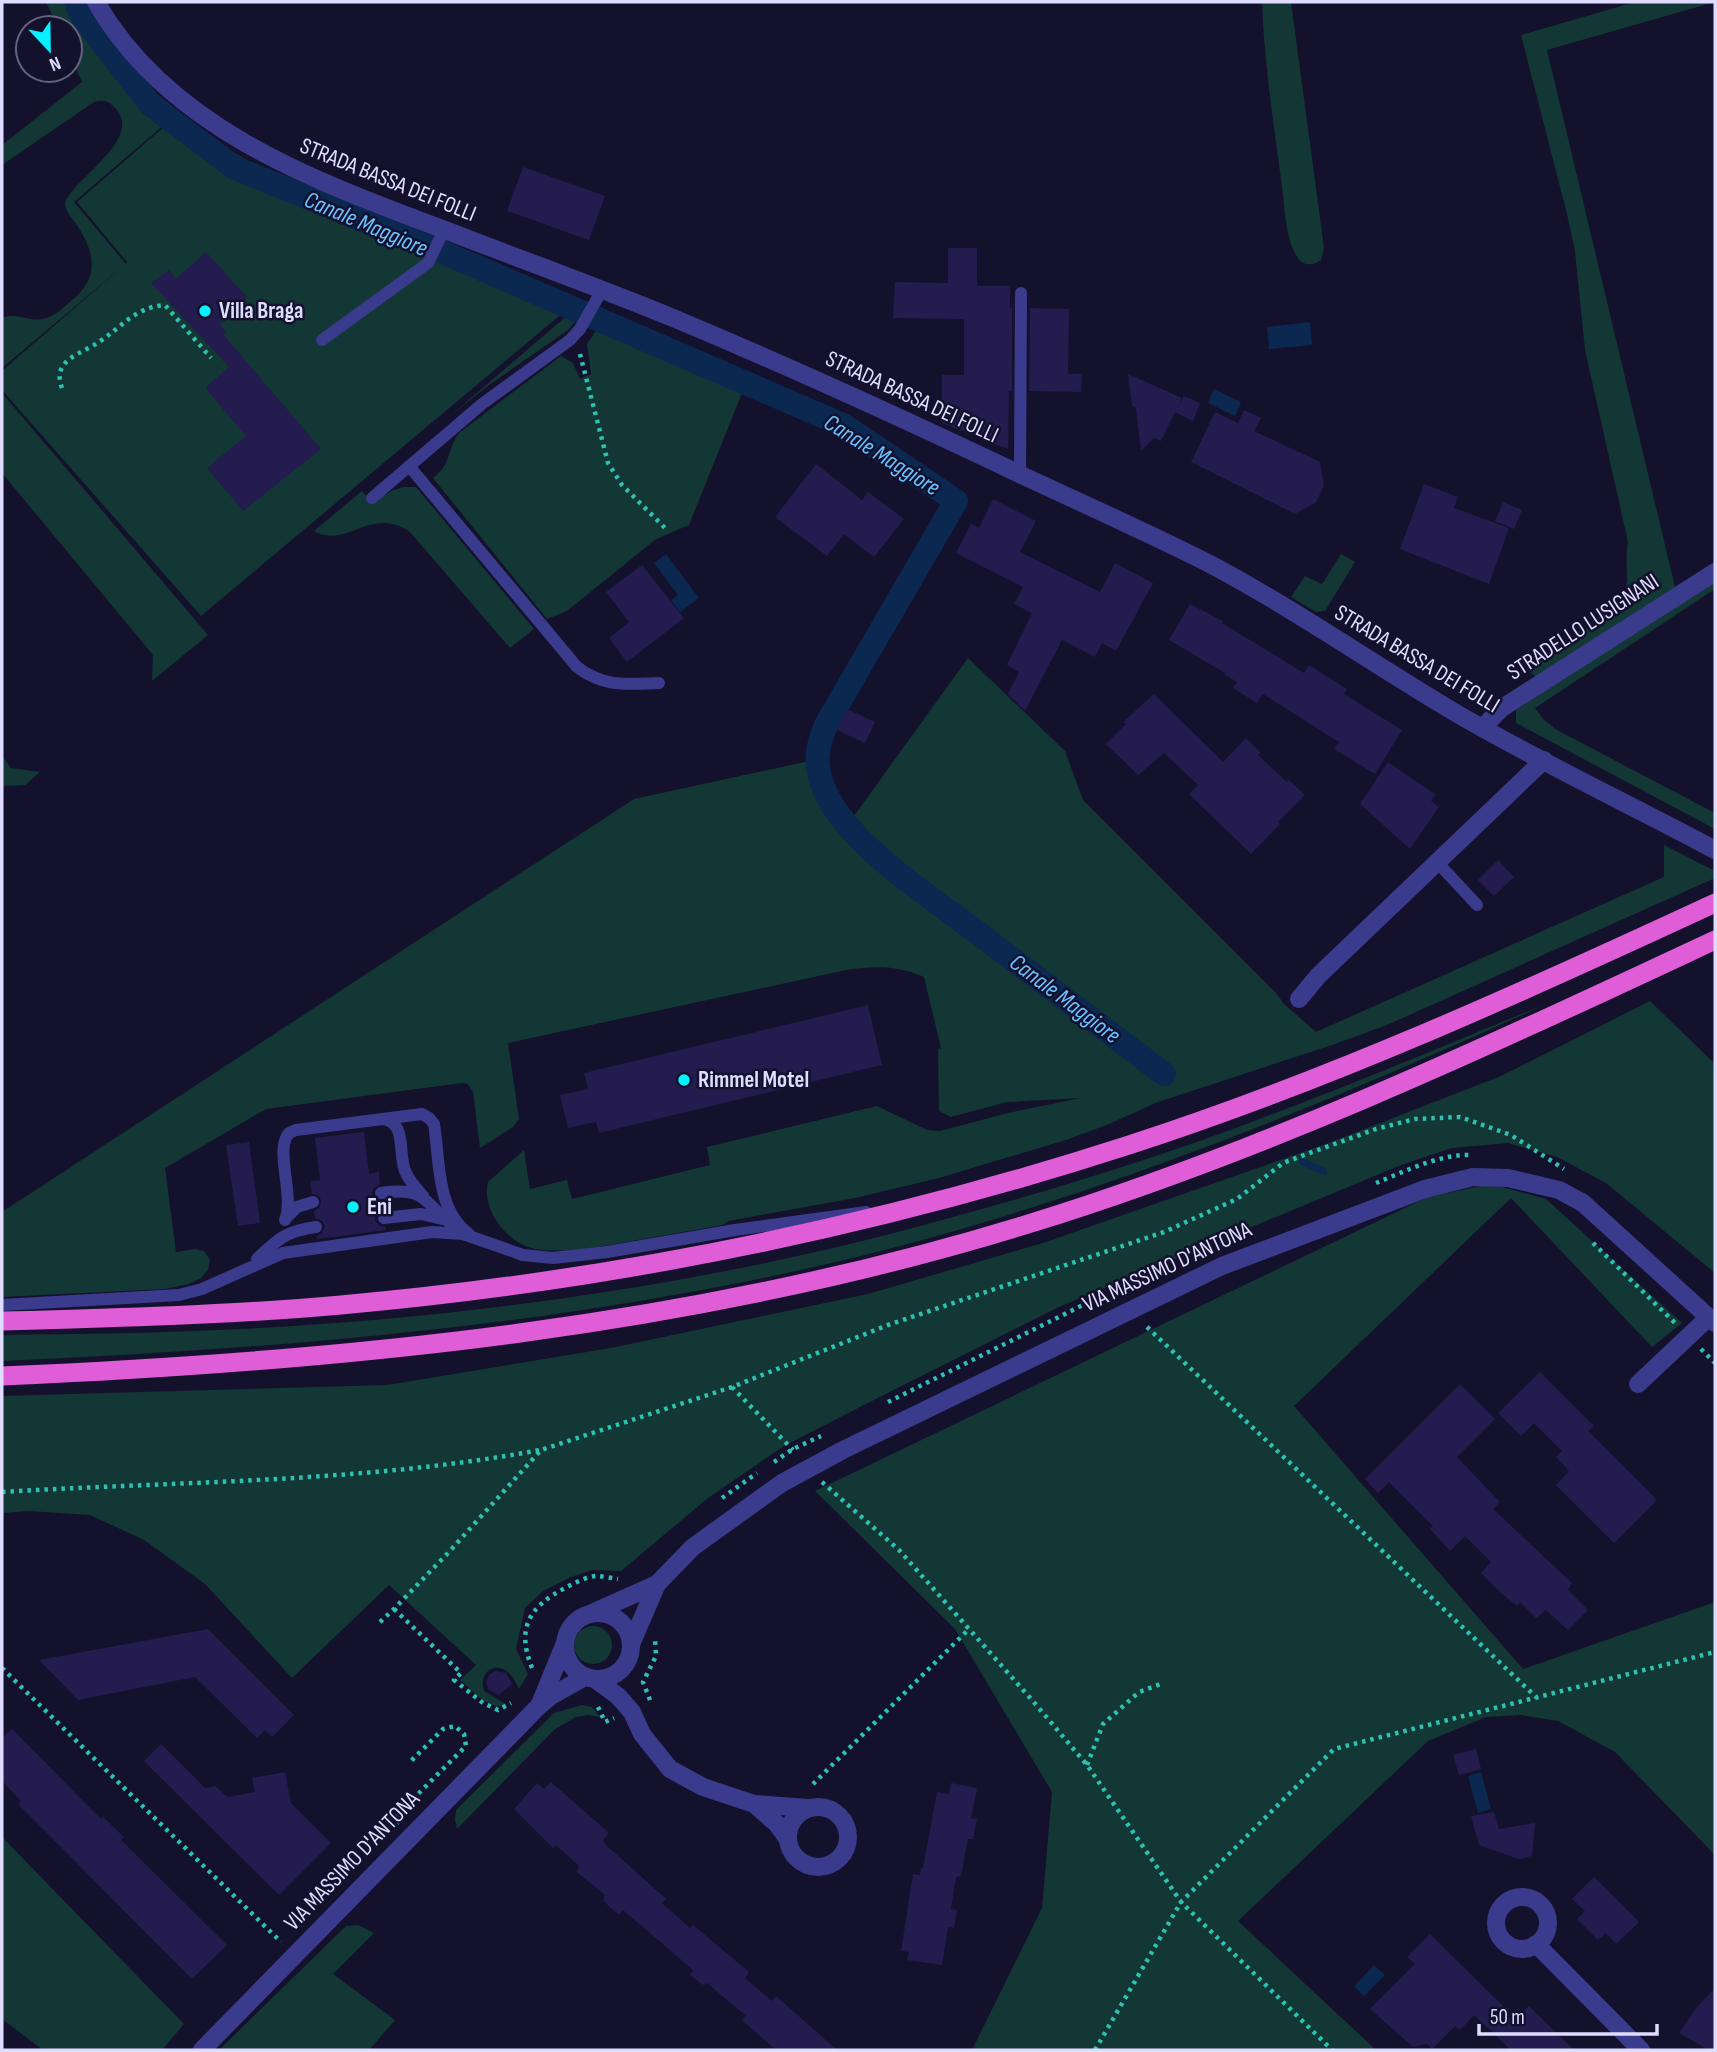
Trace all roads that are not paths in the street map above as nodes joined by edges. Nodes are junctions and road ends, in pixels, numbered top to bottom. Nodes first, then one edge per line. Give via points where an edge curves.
1 (96, 2) edge
2 (442, 236) junction
3 (602, 290) junction
4 (1021, 293) dead end
5 (322, 340) dead end
6 (409, 466) junction
7 (1020, 474) junction
8 (372, 498) dead end
9 (1715, 572) edge
10 (659, 683) dead end
11 (1482, 727) junction
12 (1544, 760) junction
13 (1715, 849) edge
14 (1437, 862) junction
15 (1715, 903) edge
16 (1477, 905) dead end
17 (1715, 940) edge
18 (1298, 999) dead end
19 (382, 1119) junction
20 (381, 1193) dead end
21 (953, 1198) junction
22 (313, 1202) dead end
23 (428, 1202) junction
24 (384, 1218) dead end
25 (285, 1220) junction
26 (448, 1223) junction
27 (316, 1227) dead end
28 (476, 1238) junction
29 (271, 1245) junction
30 (240, 1272) junction
31 (2, 1305) edge
32 (1712, 1320) edge
33 (2, 1321) edge
34 (2, 1376) edge
35 (1638, 1384) dead end
36 (657, 1584) junction
37 (592, 1613) junction
38 (632, 1642) junction
39 (565, 1643) junction
40 (628, 1661) junction
41 (591, 1678) junction
42 (538, 1707) junction
43 (632, 1712) junction
44 (754, 1804) junction
45 (808, 1808) junction
46 (787, 1838) junction
47 (1536, 1944) dead end
48 (202, 2050) edge
49 (1641, 2050) edge

1 - 2 street, STRADA BASSA DEI FOLLI via 141,63 242,142
2 - 3 street, STRADA BASSA DEI FOLLI
2 - 5 lane via 432,258
3 - 6 lane via 564,345 482,404
3 - 7 street, STRADA BASSA DEI FOLLI via 777,363
4 - 7 lane
6 - 8 lane
6 - 10 lane via 577,667 606,682
7 - 11 street, STRADA BASSA DEI FOLLI via 1208,563
9 - 11 street, STRADELLO LUSIGNANI via 1502,708
11 - 12 street, STRADA BASSA DEI FOLLI
12 - 13 street, STRADA BASSA DEI FOLLI
12 - 14 street
14 - 16 lane
14 - 18 street
15 - 21 highway via 1426,1033 1281,1092 1128,1146
17 - 34 highway via 1421,1076 1287,1132 1067,1212 908,1258 705,1304 500,1337 286,1359
19 - 23 lane via 396,1125 405,1172
19 - 25 lane via 296,1129 286,1135 290,1202
19 - 28 lane via 422,1114 432,1121 447,1205 460,1226
20 - 23 lane via 413,1192
21 - 28 lane via 568,1258 523,1255
21 - 33 highway via 692,1258 488,1289 258,1311
22 - 25 lane via 297,1207
23 - 26 lane
24 - 26 lane via 421,1214
25 - 29 lane
26 - 28 lane
27 - 29 lane via 288,1233
28 - 30 lane via 444,1232 297,1251
29 - 30 lane
30 - 31 lane via 179,1295
32 - 35 street, VIA MASSIMO D'ANTONA
32 - 36 street, VIA MASSIMO D'ANTONA via 1583,1203 1559,1190 1508,1178 1473,1177 1425,1189 1222,1266 809,1468 693,1547
36 - 37 street, VIA MASSIMO D'ANTONA
36 - 38 street, VIA MASSIMO D'ANTONA
37 - 38 street via 621,1622
37 - 39 street, VIA MASSIMO D'ANTONA via 573,1624
38 - 40 street, VIA MASSIMO D'ANTONA
39 - 41 street via 569,1663
39 - 42 street, VIA MASSIMO D'ANTONA
40 - 41 street, VIA MASSIMO D'ANTONA via 618,1673
40 - 43 street
41 - 42 street, VIA MASSIMO D'ANTONA
41 - 43 street
42 - 48 street, VIA MASSIMO D'ANTONA
43 - 44 street via 642,1734 670,1769 703,1787
44 - 45 street
44 - 46 street
45 - 46 street via 793,1819
45 - 46 street via 828,1808 843,1821 848,1830 845,1851 830,1865 810,1867 793,1856
47 - 49 street

